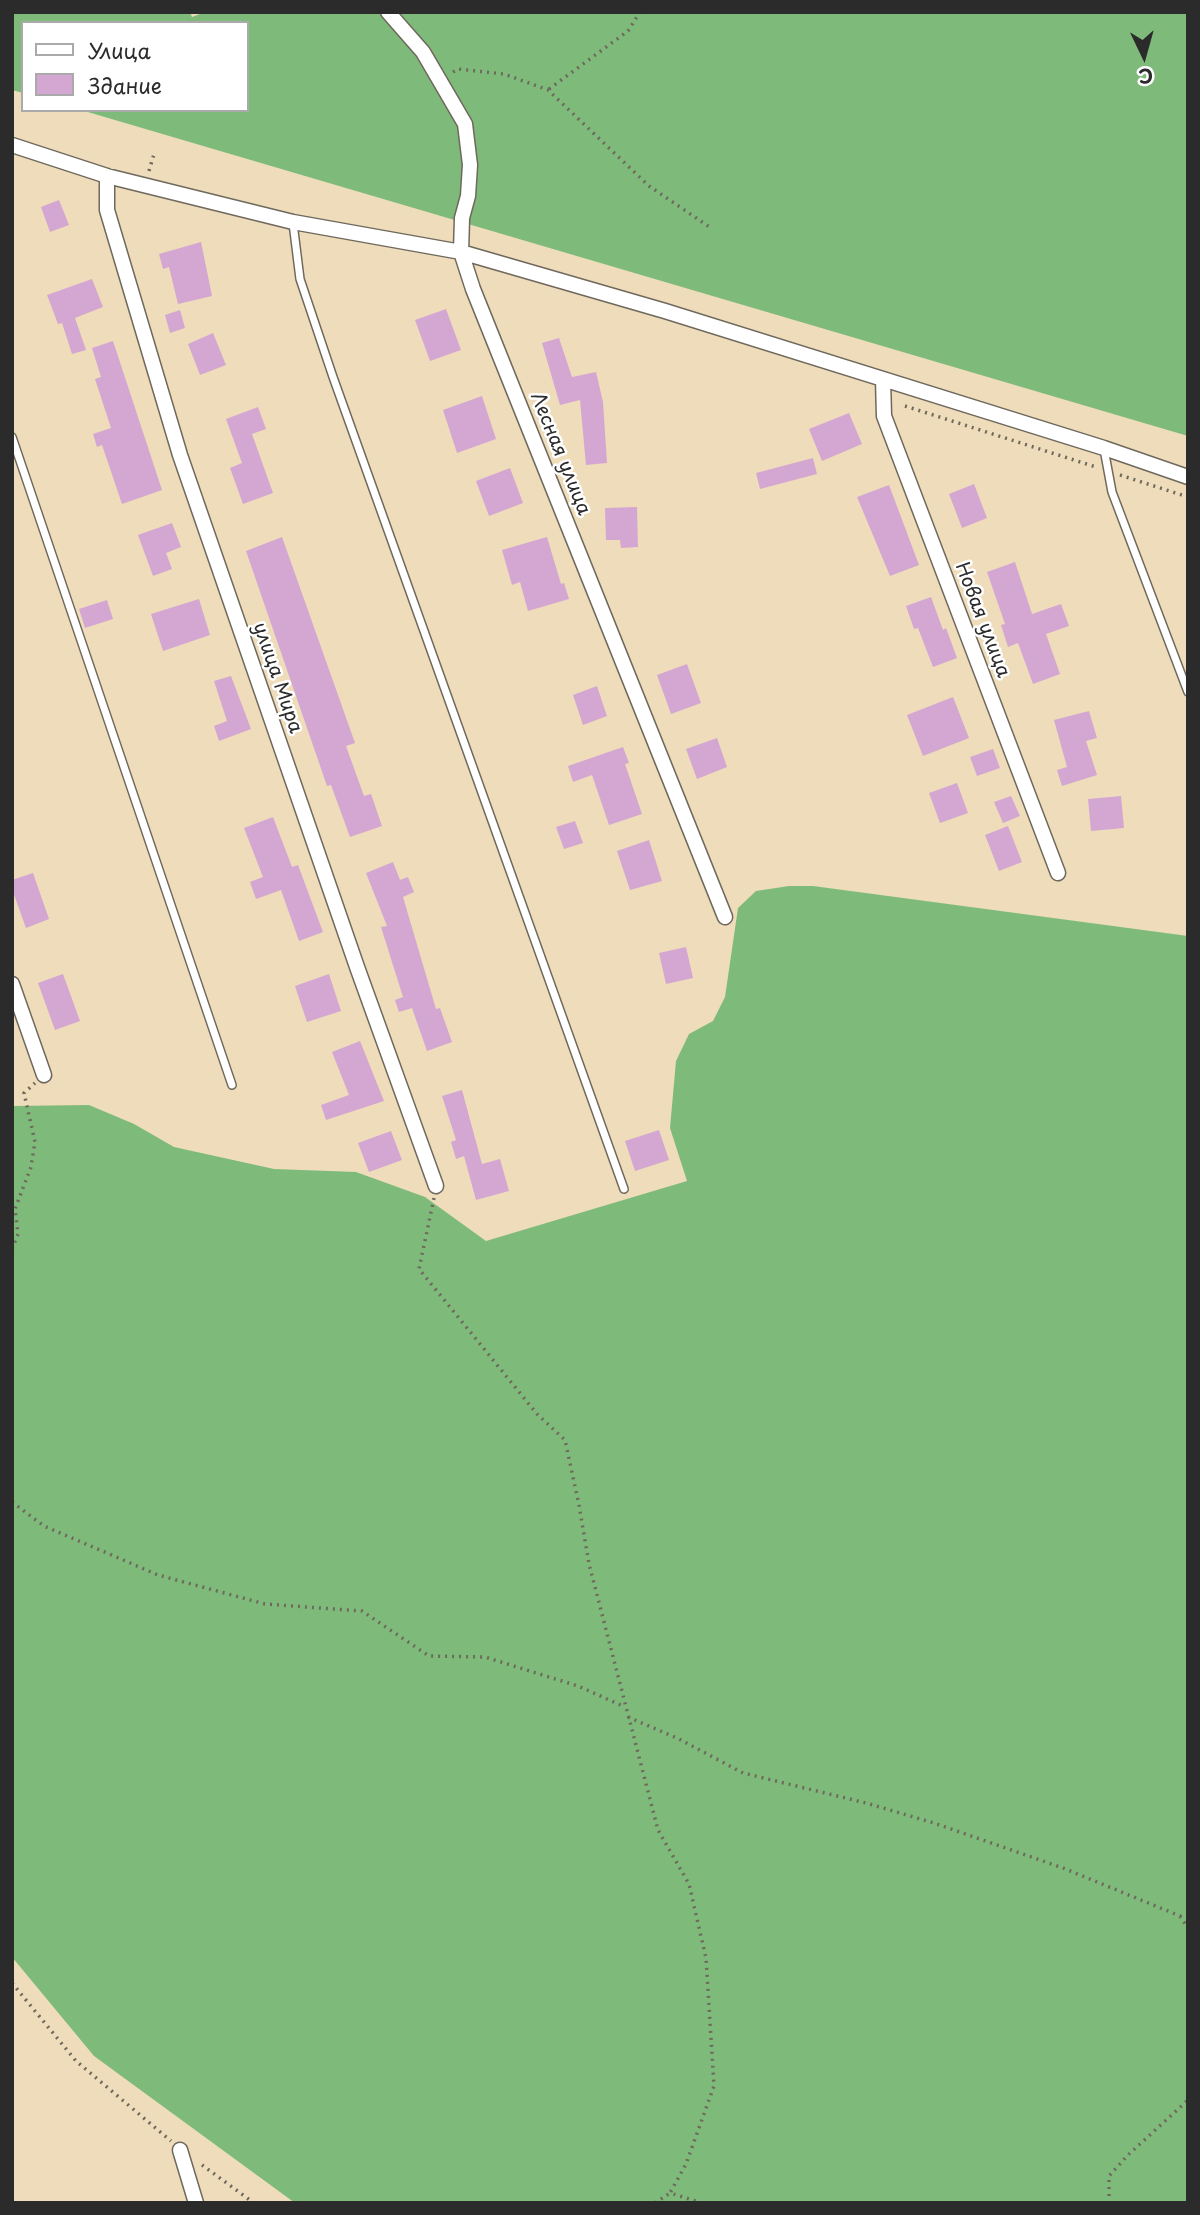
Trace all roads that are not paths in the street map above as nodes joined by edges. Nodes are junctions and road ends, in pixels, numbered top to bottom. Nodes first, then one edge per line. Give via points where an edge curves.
1 (388, 12) edge
2 (12, 145) edge
3 (107, 176) junction
4 (293, 222) junction
5 (461, 252) junction
6 (883, 379) junction
7 (12, 438) edge
8 (1104, 448) junction
9 (1188, 477) edge
10 (1188, 692) edge
11 (1058, 873) dead end
12 (725, 917) dead end
13 (12, 984) edge
14 (44, 1075) road end
15 (232, 1085) dead end
16 (436, 1186) road end
17 (624, 1189) dead end
18 (180, 2150) road end
19 (196, 2203) edge

1 - 5 street, Лесная улица via 423,52 465,124 470,165
2 - 3 street
3 - 4 street
3 - 16 street, улица Мира via 107,210 180,455
4 - 5 street
4 - 17 lane via 300,279 333,377
5 - 6 street
5 - 12 street, Лесная улица
6 - 8 street
6 - 11 street, Новая улица via 884,416
7 - 15 lane
8 - 9 street
8 - 10 lane via 1112,492
13 - 14 street
18 - 19 street

